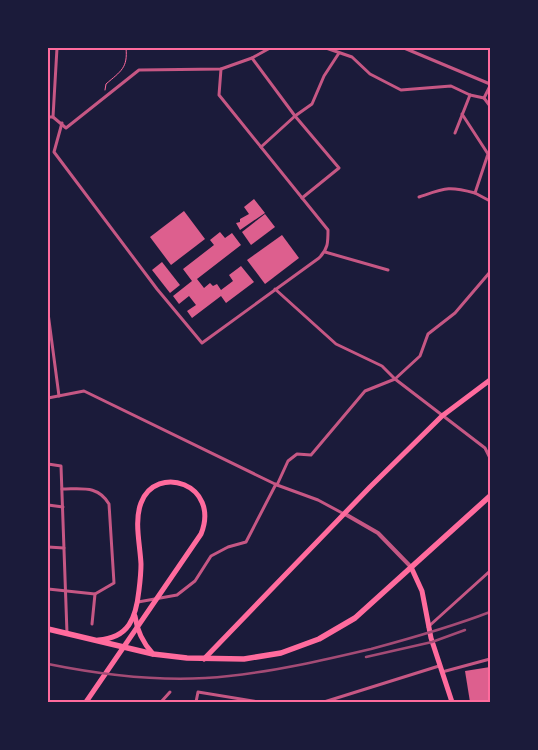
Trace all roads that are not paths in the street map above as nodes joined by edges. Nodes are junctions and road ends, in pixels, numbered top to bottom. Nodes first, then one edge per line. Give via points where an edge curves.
1 (57, 48) edge
2 (270, 48) edge
3 (326, 48) edge
4 (404, 48) edge
5 (340, 53) junction
6 (252, 58) junction
7 (221, 69) junction
8 (490, 85) edge
9 (470, 95) junction
10 (484, 98) junction
11 (490, 106) edge
12 (462, 114) junction
13 (295, 116) junction
14 (48, 117) edge
15 (53, 117) junction
16 (62, 123) junction
17 (455, 134) dead end
18 (261, 147) junction
19 (476, 193) junction
20 (419, 197) dead end
21 (302, 198) junction
22 (490, 200) edge
23 (325, 252) junction
24 (388, 270) dead end
25 (490, 272) edge
26 (275, 289) junction
27 (48, 313) edge
28 (48, 324) edge
29 (395, 379) junction
30 (490, 380) edge
31 (60, 396) junction
32 (48, 398) edge
33 (442, 416) junction
34 (490, 444) edge
35 (485, 448) junction
36 (490, 458) edge
37 (48, 464) edge
38 (276, 485) junction
39 (62, 489) junction
40 (490, 496) edge
41 (48, 505) edge
42 (62, 507) junction
43 (344, 514) junction
44 (48, 547) edge
45 (64, 548) junction
46 (412, 566) junction
47 (490, 571) edge
48 (48, 589) edge
49 (66, 592) junction
50 (95, 594) junction
51 (138, 602) junction
52 (135, 616) junction
53 (92, 624) dead end
54 (428, 627) junction
55 (48, 629) edge
56 (67, 633) junction
57 (93, 640) junction
58 (153, 654) junction
59 (203, 659) junction
60 (490, 659) edge
61 (439, 666) junction
62 (441, 672) junction
63 (170, 692) dead end
64 (86, 702) edge
65 (161, 702) edge
66 (196, 702) edge
67 (247, 702) edge
68 (259, 702) edge
69 (324, 702) edge
70 (452, 702) edge

1 - 15 street
2 - 6 street
3 - 5 street
4 - 8 street
5 - 9 street via 352,57 370,74 401,90 451,86
5 - 13 street via 324,76 312,104
6 - 7 street
6 - 13 street
7 - 16 street via 139,70 66,128
7 - 18 street via 219,96
8 - 10 street
9 - 10 street
9 - 12 street
10 - 11 street
12 - 17 street
12 - 19 street via 488,154
13 - 18 street
13 - 21 street via 339,168
14 - 15 street
15 - 16 street
16 - 26 street via 54,152 202,343
18 - 21 street
19 - 20 street via 446,188
19 - 22 street
21 - 23 street via 328,230
23 - 24 street
23 - 26 street
25 - 29 street via 456,313 428,334 420,356
26 - 29 street via 336,344 382,366
27 - 28 street
28 - 31 street
29 - 33 street
29 - 38 street via 365,391 311,455 298,454 288,461
30 - 33 main road
31 - 32 street
31 - 38 street via 84,391
33 - 35 street
33 - 43 main road
34 - 35 street
35 - 36 street
37 - 39 street via 61,466
38 - 43 street via 318,500
38 - 51 street via 246,542 211,556 195,582 177,595
39 - 42 street
39 - 50 street via 94,490 109,504 114,583
40 - 46 highway
41 - 42 street
42 - 45 street
43 - 46 street via 378,533
43 - 59 main road
44 - 45 street
45 - 49 street
46 - 54 main road via 422,591
46 - 59 highway via 355,618 319,639 264,657
47 - 54 street
48 - 49 street
49 - 50 street
49 - 56 street
50 - 53 street
51 - 52 main road
51 - 64 main road via 140,504 149,490 163,483 188,486 204,504 205,520 201,534
52 - 57 main road via 120,634
52 - 58 main road via 139,633
54 - 61 main road
55 - 56 highway
56 - 57 highway
57 - 58 highway
58 - 59 highway
60 - 62 street
61 - 62 main road
61 - 69 street
62 - 70 main road
63 - 65 street
66 - 67 street via 198,692
67 - 68 street

